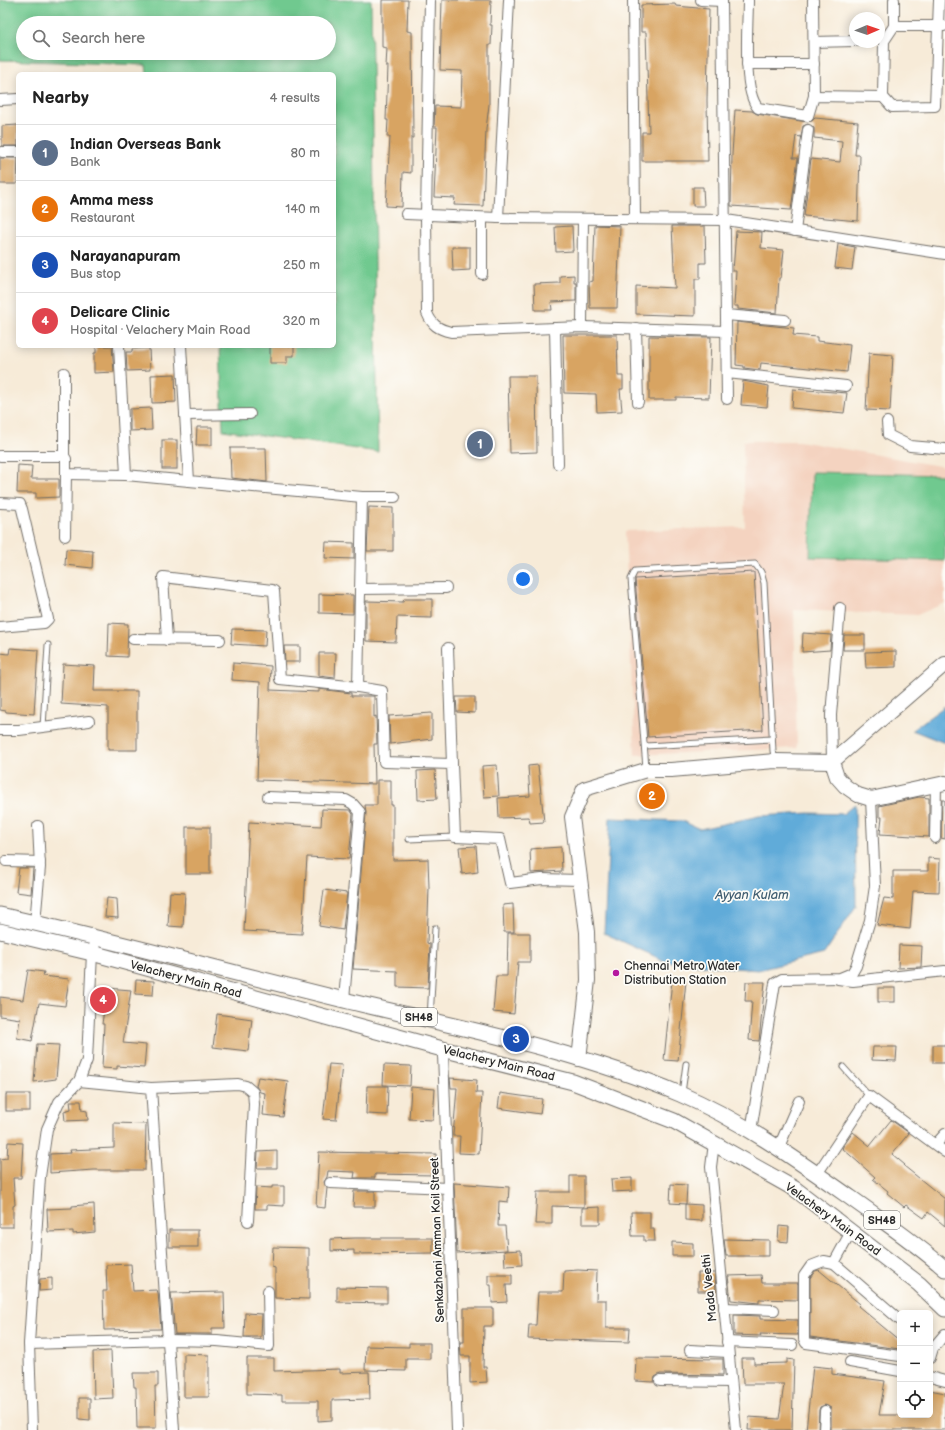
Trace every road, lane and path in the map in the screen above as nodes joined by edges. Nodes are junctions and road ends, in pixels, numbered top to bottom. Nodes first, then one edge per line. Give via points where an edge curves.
1 (430, 0) edge
2 (509, 0) edge
3 (633, 0) edge
4 (701, 0) edge
5 (722, 0) edge
6 (748, 0) edge
7 (813, 0) edge
8 (894, 0) edge
9 (939, 0) edge
10 (894, 26) junction
11 (942, 26) edge
12 (885, 36) edge
13 (849, 41) edge
14 (814, 42) junction
15 (881, 48) edge
16 (747, 64) junction
17 (814, 64) junction
18 (814, 96) junction
19 (883, 98) junction
20 (0, 100) edge
21 (16, 100) edge
22 (808, 130) dead end
23 (2, 152) dead end
24 (16, 152) edge
25 (406, 214) dead end
26 (426, 215) junction
27 (482, 218) junction
28 (498, 218) junction
29 (635, 218) junction
30 (583, 219) junction
31 (726, 220) junction
32 (795, 231) junction
33 (945, 254) edge
34 (482, 274) dead end
35 (726, 315) junction
36 (785, 320) dead end
37 (582, 327) junction
38 (555, 328) junction
39 (636, 328) junction
40 (726, 331) junction
41 (119, 348) edge
42 (181, 348) edge
43 (64, 373) dead end
44 (726, 373) junction
45 (846, 386) dead end
46 (727, 399) dead end
47 (638, 402) dead end
48 (250, 414) dead end
49 (185, 415) junction
50 (887, 422) dead end
51 (945, 449) edge
52 (0, 456) edge
53 (64, 456) junction
54 (558, 464) dead end
55 (66, 474) junction
56 (126, 475) junction
57 (190, 481) junction
58 (362, 497) junction
59 (395, 497) dead end
60 (0, 503) edge
61 (65, 536) dead end
62 (446, 588) dead end
63 (360, 589) junction
64 (840, 608) dead end
65 (0, 627) edge
66 (133, 639) dead end
67 (167, 640) junction
68 (220, 640) dead end
69 (48, 645) dead end
70 (448, 648) dead end
71 (945, 664) edge
72 (358, 687) junction
73 (88, 721) dead end
74 (43, 727) junction
75 (0, 730) edge
76 (772, 739) junction
77 (645, 746) junction
78 (775, 761) junction
79 (832, 762) junction
80 (452, 764) junction
81 (646, 770) junction
82 (941, 784) edge
83 (268, 797) dead end
84 (871, 798) junction
85 (38, 826) dead end
86 (455, 837) junction
87 (935, 838) dead end
88 (409, 839) dead end
89 (6, 861) dead end
90 (40, 862) junction
91 (579, 880) junction
92 (0, 915) edge
93 (35, 923) junction
94 (435, 928) dead end
95 (0, 931) edge
96 (97, 937) junction
97 (92, 953) junction
98 (945, 971) edge
99 (835, 978) junction
100 (344, 1000) junction
101 (430, 1020) junction
102 (446, 1050) junction
103 (579, 1059) junction
104 (686, 1064) dead end
105 (843, 1067) dead end
106 (79, 1081) junction
107 (151, 1088) junction
108 (682, 1095) junction
109 (869, 1096) junction
110 (799, 1101) dead end
111 (751, 1131) junction
112 (945, 1134) edge
113 (714, 1143) junction
114 (936, 1144) junction
115 (778, 1149) junction
116 (945, 1152) edge
117 (817, 1174) junction
118 (330, 1183) dead end
119 (448, 1188) junction
120 (248, 1221) dead end
121 (851, 1232) junction
122 (834, 1263) junction
123 (945, 1269) edge
124 (268, 1291) dead end
125 (724, 1308) junction
126 (945, 1309) edge
127 (774, 1310) dead end
128 (897, 1317) edge
129 (945, 1334) edge
130 (168, 1340) junction
131 (29, 1344) junction
132 (792, 1345) dead end
133 (728, 1347) junction
134 (933, 1349) edge
135 (690, 1350) dead end
136 (897, 1356) edge
137 (850, 1362) dead end
138 (897, 1371) edge
139 (933, 1378) edge
140 (945, 1380) edge
141 (660, 1381) dead end
142 (731, 1382) junction
143 (825, 1412) dead end
144 (32, 1430) edge
145 (174, 1430) edge
146 (457, 1430) edge
147 (736, 1430) edge
148 (824, 1430) edge

1 - 26 street
2 - 28 street
3 - 29 street
4 - 5 street
5 - 31 street
6 - 16 street
7 - 14 street
8 - 10 street
9 - 11 street
10 - 11 street
10 - 12 street
11 - 19 street via 935,106 892,107
13 - 14 street
14 - 17 street
15 - 19 street
16 - 17 street
16 - 18 street via 753,103 758,108 808,116
17 - 18 street
18 - 19 street
20 - 21 street
22 - 32 street
23 - 24 street
25 - 26 street
26 - 27 street
26 - 38 street via 427,313 432,323 451,332
27 - 28 street
27 - 34 street
28 - 30 street
29 - 30 street
29 - 31 street
30 - 37 street
31 - 32 street
31 - 35 street
32 - 33 street
35 - 36 street
35 - 40 street
37 - 38 street
37 - 39 street
38 - 54 street
39 - 40 street
39 - 47 street
40 - 44 street
41 - 56 street
42 - 49 street
43 - 53 street
44 - 45 street
44 - 46 street
48 - 49 street
49 - 57 street
50 - 51 street via 888,435 910,446
52 - 53 street
53 - 55 street
55 - 56 street
55 - 61 street
56 - 57 street
57 - 58 street
58 - 59 street
58 - 63 street
60 - 65 street via 20,504 22,508 48,619 44,623
62 - 63 street
63 - 72 street
64 - 79 street via 831,715
66 - 67 street
67 - 68 street
67 - 72 street via 164,577 272,590 280,679
69 - 74 lane
70 - 80 street
71 - 79 street
72 - 80 street via 382,691 384,762
73 - 74 street
74 - 75 street
76 - 77 lane
76 - 77 lane via 764,583 755,564 635,571 633,574 631,579
76 - 78 lane
77 - 81 lane
78 - 79 street
78 - 81 street
79 - 84 street via 837,777 845,786 858,795
80 - 86 street
81 - 91 street via 584,789 572,817
82 - 84 street
82 - 87 street
83 - 100 street via 346,800 360,812
84 - 99 street via 876,886 870,920 852,973
85 - 90 street
86 - 88 lane
86 - 91 street via 500,839 510,882 542,879
89 - 90 street
90 - 93 street
91 - 103 street via 587,932 588,980
92 - 93 main road, Velachery Main Road / SH48
93 - 96 main road, Velachery Main Road / SH48
94 - 101 lane
95 - 97 main road, Velachery Main Road / SH48
96 - 97 street
96 - 100 main road, Velachery Main Road / SH48
97 - 102 main road, Velachery Main Road / SH48
97 - 106 street via 87,1060
98 - 99 street via 853,981
99 - 111 street via 782,979 776,983
100 - 101 main road, Velachery Main Road / SH48
101 - 103 main road, Velachery Main Road / SH48
102 - 113 main road, Velachery Main Road / SH48 via 573,1082 674,1121
102 - 119 street, Senkazhani Amman Koil Street via 444,1055
103 - 108 main road, Velachery Main Road / SH48 via 629,1074
104 - 108 lane
105 - 109 lane
106 - 107 street
106 - 131 street via 58,1102 47,1129 40,1177
107 - 120 street via 238,1084 253,1092
107 - 130 street
108 - 111 main road, Velachery Main Road / SH48
109 - 114 street
109 - 117 street
110 - 115 street
111 - 115 main road, Velachery Main Road / SH48
112 - 114 street
113 - 121 main road, Velachery Main Road / SH48 via 795,1189
113 - 125 street, Mada Veethi via 711,1167
114 - 116 street
115 - 117 main road, Velachery Main Road / SH48
117 - 123 main road, Velachery Main Road / SH48
118 - 119 street
119 - 146 street, Senkazhani Amman Koil Street
121 - 122 street
121 - 126 main road, Velachery Main Road / SH48 via 919,1284
122 - 128 street
122 - 136 street via 824,1261 811,1266 804,1276 806,1342 811,1345
124 - 130 street via 270,1346
125 - 127 street
125 - 133 street, Mada Veethi
129 - 134 street
130 - 131 street
130 - 145 street
131 - 144 street
132 - 133 street
133 - 135 street
133 - 142 street, Mada Veethi
137 - 138 street
139 - 140 street
141 - 142 street
142 - 147 street, Mada Veethi
143 - 148 street

